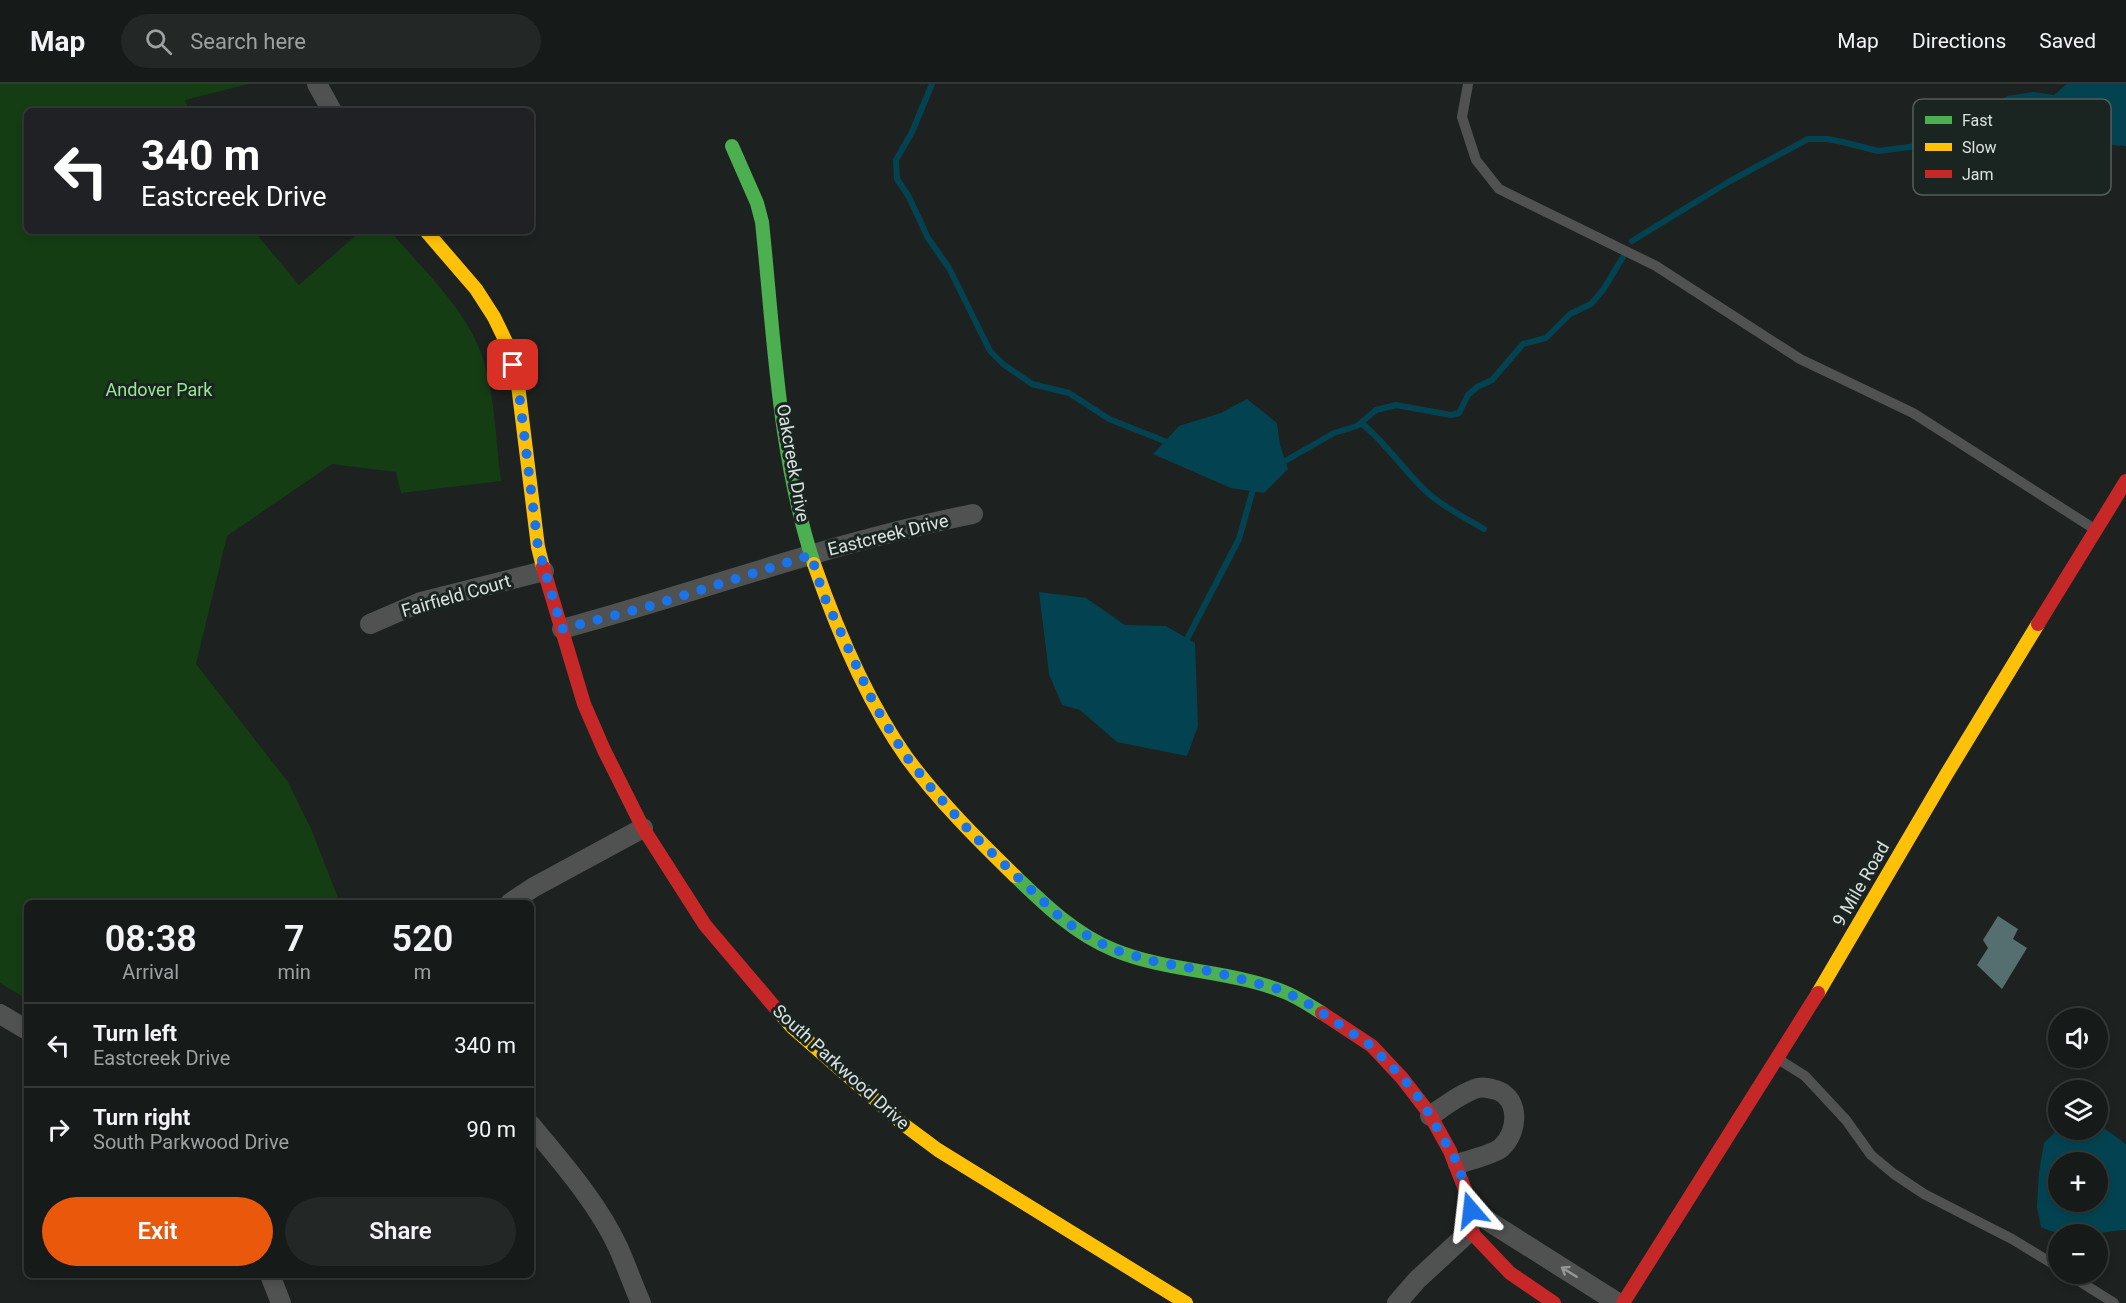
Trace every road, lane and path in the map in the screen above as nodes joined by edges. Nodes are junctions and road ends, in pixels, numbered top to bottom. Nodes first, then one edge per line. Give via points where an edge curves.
1 (317, 84) edge
2 (1468, 84) edge
3 (330, 108) edge
4 (732, 146) dead end
5 (429, 234) edge
6 (2126, 481) edge
7 (973, 514) dead end
8 (2096, 530) junction
9 (811, 555) junction
10 (544, 571) junction
11 (370, 624) dead end
12 (562, 629) junction
13 (643, 828) junction
14 (514, 900) edge
15 (0, 1014) edge
16 (24, 1028) edge
17 (1778, 1058) junction
18 (1430, 1116) junction
19 (534, 1129) edge
20 (1458, 1164) junction
21 (1471, 1210) junction
22 (1470, 1231) junction
23 (2048, 1262) edge
24 (271, 1278) edge
25 (2084, 1284) edge
26 (281, 1303) edge
27 (641, 1303) edge
28 (1186, 1303) edge
29 (1396, 1303) edge
30 (1554, 1303) edge
31 (1618, 1303) edge
32 (1623, 1303) edge
33 (2114, 1303) edge

1 - 3 street
2 - 8 lane via 1462,117 1476,159 1499,189 1656,266 1800,360 1913,413
4 - 9 street, Oakcreek Drive via 762,222 790,457
5 - 10 street, South Parkwood Drive via 476,289 508,346 518,385
6 - 8 street, 9 Mile Road
7 - 9 street, Eastcreek Drive
8 - 17 street, 9 Mile Road
9 - 12 street, Eastcreek Drive via 647,607
9 - 18 street, Oakcreek Drive via 823,594 860,676 905,755 974,836 1046,905 1063,920 1115,950 1282,990 1312,1006 1370,1045 1403,1078
10 - 11 street, Fairfield Court via 421,602
10 - 12 street, South Parkwood Drive
12 - 13 street, South Parkwood Drive via 584,704
13 - 14 street
13 - 28 street, South Parkwood Drive via 682,892 728,955 793,1028 855,1083 938,1150
15 - 16 street
17 - 23 lane via 1805,1076 1846,1120 1871,1155 1894,1174
17 - 32 street, 9 Mile Road
18 - 20 street, Oakcreek Drive
18 - 20 street via 1480,1087 1500,1091 1514,1107 1516,1121 1500,1149
19 - 27 street via 597,1210
20 - 21 street, Oakcreek Drive
21 - 22 street, Oakcreek Drive
31 -> 21 street
22 - 29 street
22 - 30 street via 1510,1273
24 - 26 street
25 - 33 lane

